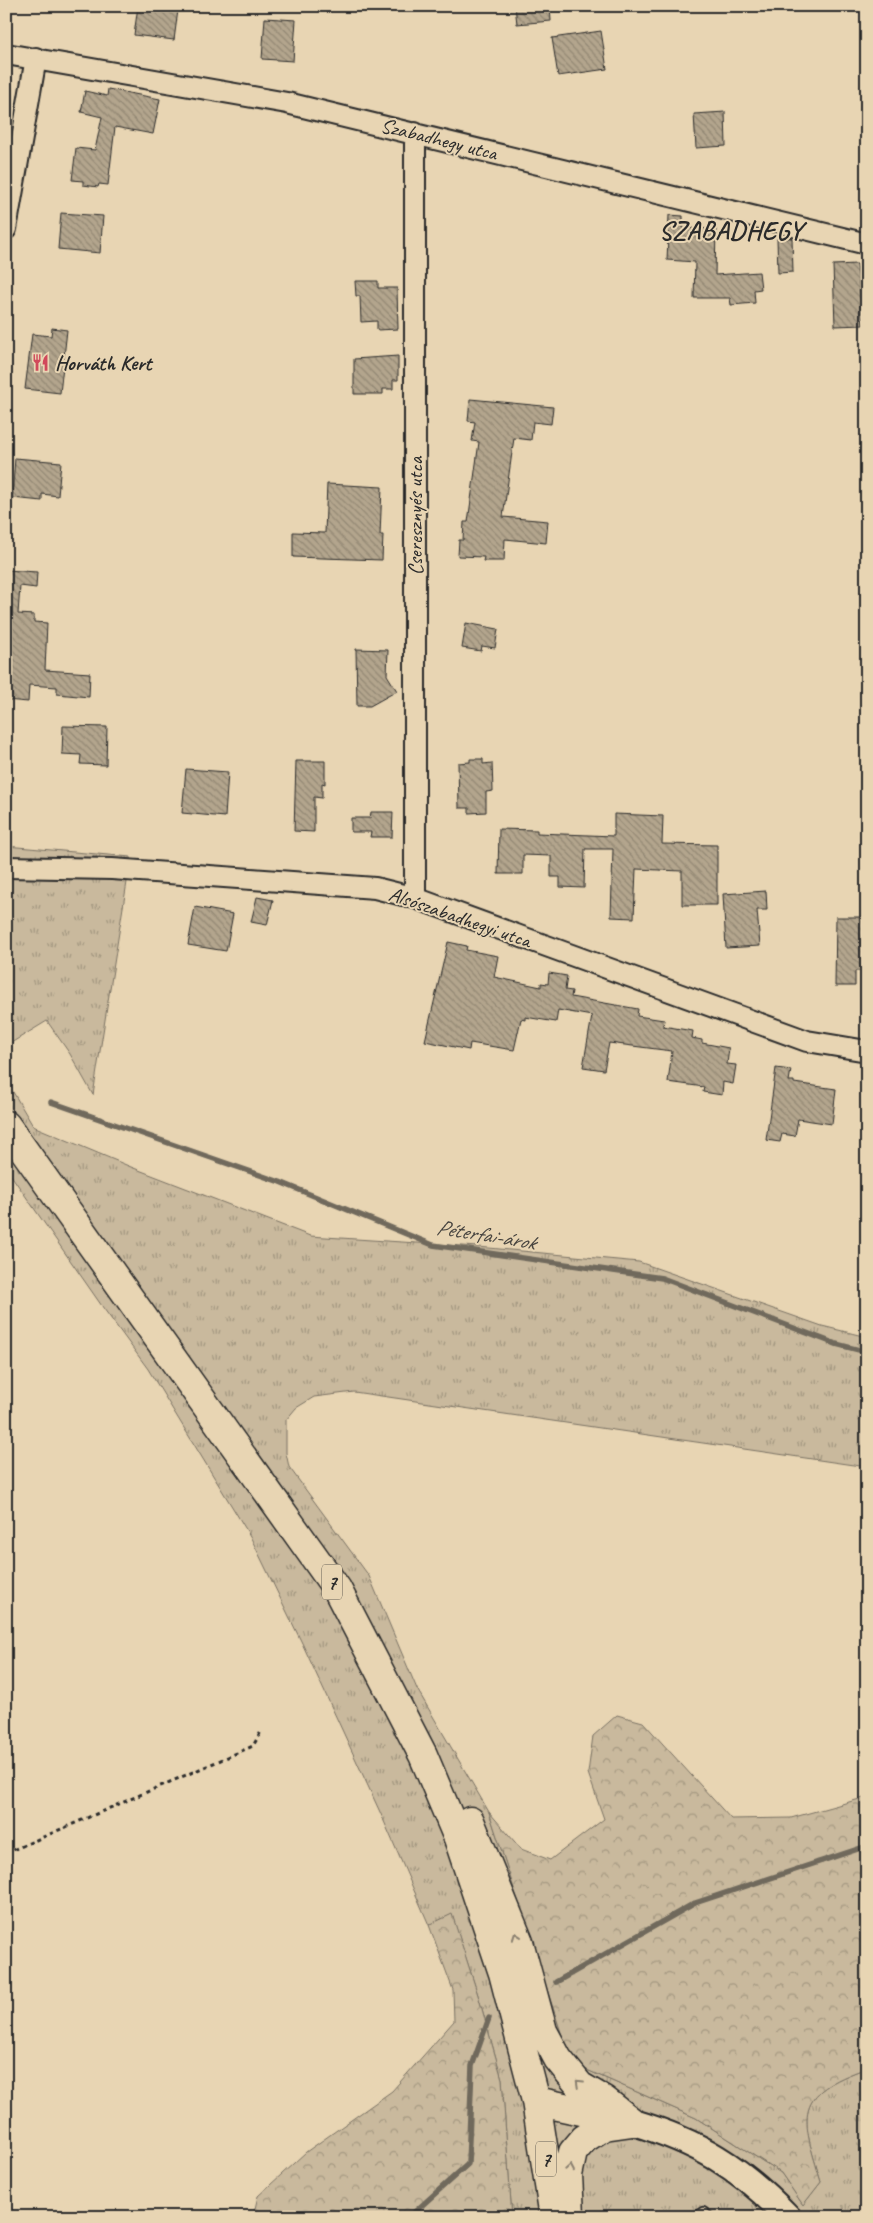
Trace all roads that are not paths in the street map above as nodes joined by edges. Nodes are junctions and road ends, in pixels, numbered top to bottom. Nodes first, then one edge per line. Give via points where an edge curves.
1 (6, 54) edge
2 (36, 58) junction
3 (415, 133) junction
4 (6, 229) edge
5 (867, 244) edge
6 (6, 867) edge
7 (415, 898) junction
8 (867, 1051) edge
9 (6, 1125) edge
10 (423, 1756) junction
11 (536, 2102) junction
12 (632, 2122) junction
13 (554, 2217) edge
14 (571, 2217) edge
15 (698, 2217) edge
16 (708, 2217) edge
17 (788, 2217) edge

1 - 2 street, Szabadhegy utca
2 - 3 street, Szabadhegy utca via 288,103
2 - 4 street
3 - 5 street, Szabadhegy utca
3 - 7 street, Cseresznyés utca
6 - 7 street, Alsószabadhegyi utca via 112,869 375,888
7 - 8 street, Alsószabadhegyi utca via 807,1041
9 - 10 main road, 7 via 336,1589
10 - 11 main road, 7 via 478,1895 503,1973
12 -> 10 main road via 580,2086 558,2059 543,2030 519,1942 468,1815 447,1782
11 - 12 main road
11 - 13 main road, 7
14 -> 12 main road via 568,2175 573,2152 584,2139 604,2126
12 - 17 street via 668,2133 736,2169
15 - 16 lane via 703,2213

